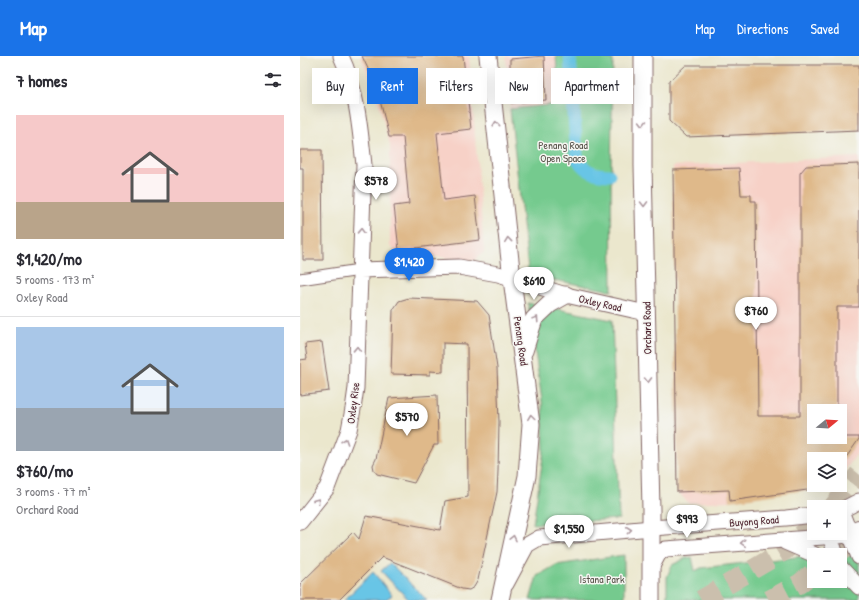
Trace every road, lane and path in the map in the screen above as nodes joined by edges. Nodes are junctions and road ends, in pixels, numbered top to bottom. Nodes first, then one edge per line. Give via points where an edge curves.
1 (341, 56) edge
2 (488, 56) edge
3 (643, 56) edge
4 (360, 274) junction
5 (300, 279) edge
6 (513, 284) junction
7 (566, 296) junction
8 (646, 313) junction
9 (523, 355) junction
10 (859, 501) edge
11 (847, 507) edge
12 (807, 515) edge
13 (300, 522) edge
14 (847, 522) edge
15 (652, 528) junction
16 (854, 532) edge
17 (807, 538) edge
18 (782, 541) junction
19 (807, 552) edge
20 (859, 557) edge
21 (651, 568) junction
22 (847, 574) edge
23 (859, 587) edge
24 (502, 593) edge
25 (651, 600) edge

4 -> 1 street, Oxley Rise via 364,183 361,132 352,85
6 -> 2 main road, Penang Road
3 -> 8 main road, Orchard Road
4 - 5 street, Oxley Road
4 - 6 street, Oxley Road via 458,267
13 -> 4 street, Oxley Rise via 327,488 349,430 356,388
6 - 7 street, Oxley Road
6 - 9 main road, Penang Road
7 - 8 street, Oxley Road
9 -> 7 main road via 534,318 555,301
8 -> 15 main road, Orchard Road
24 -> 9 main road, Penang Road via 527,476 530,447 532,424
10 - 11 street
12 - 15 street, Buyong Road
14 - 16 street
15 - 21 main road, Orchard Road
24 -> 15 street, Buyong Road via 527,545 539,538
16 - 20 street
17 - 18 street, Buyong Road
18 - 19 street
18 -> 21 street, Buyong Road via 666,549 659,553
21 - 25 main road, Orchard Road
22 - 23 street

